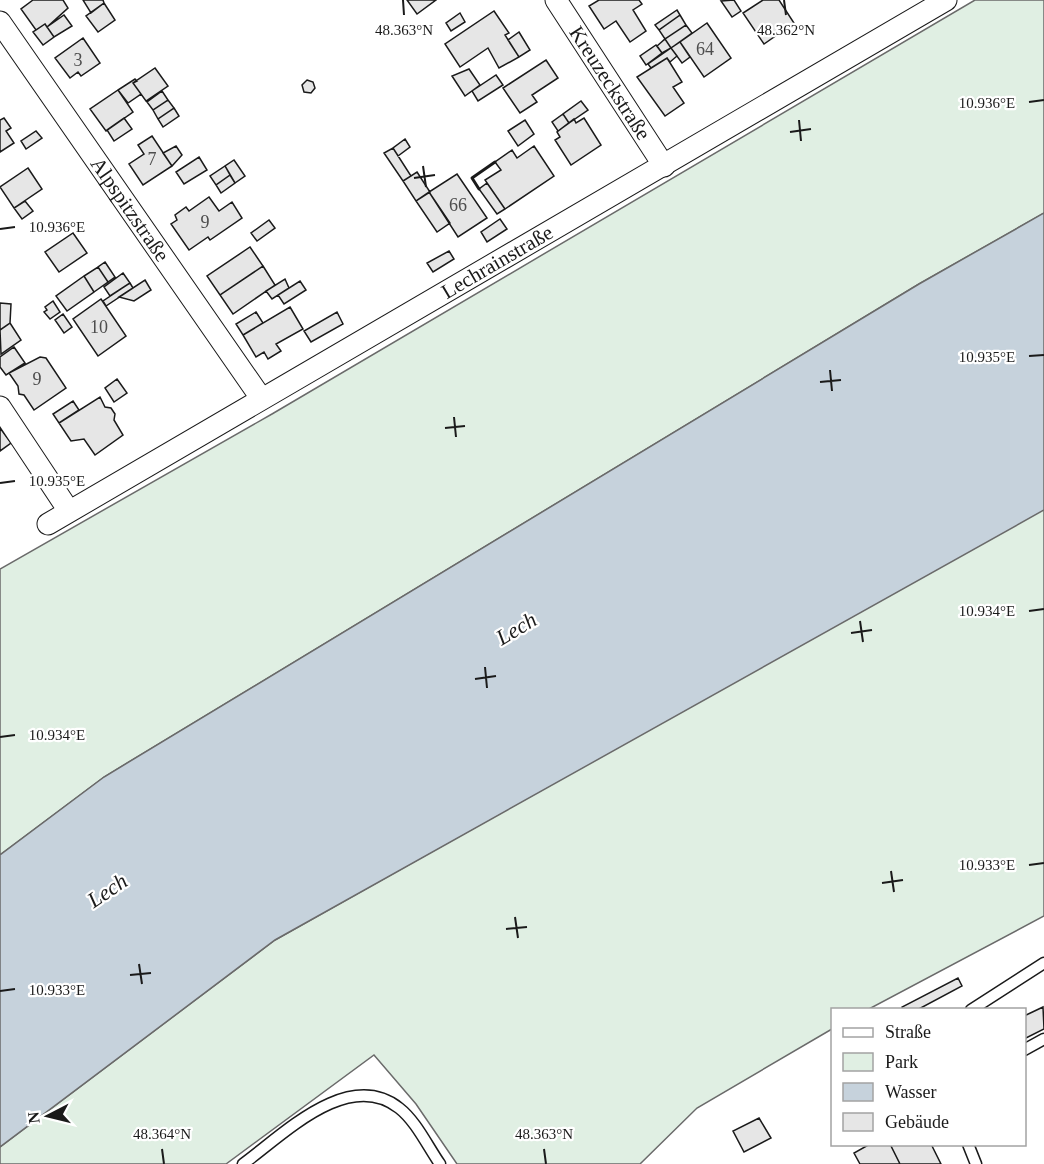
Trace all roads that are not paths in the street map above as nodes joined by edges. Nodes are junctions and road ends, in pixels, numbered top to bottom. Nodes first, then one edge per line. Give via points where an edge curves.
1 (556, 0) edge
2 (946, 0) edge
3 (0, 22) edge
4 (664, 166) junction
5 (261, 398) junction
6 (0, 407) edge
7 (69, 511) junction
8 (48, 524) dead end
9 (1044, 963) edge
10 (974, 1008) edge
11 (1044, 1039) edge
12 (1026, 1049) edge
13 (969, 1146) edge
14 (243, 1164) edge
15 (440, 1164) edge
16 (976, 1164) edge

1 - 4 street, Kreuzeckstraße
2 - 4 street, Lechrainstraße
3 - 5 street, Alpspitzstraße
4 - 5 street, Lechrainstraße
5 - 7 street, Lechrainstraße
6 - 7 street
7 - 8 street, Lechrainstraße
9 - 10 lane
11 - 12 lane
13 - 16 lane
14 - 15 lane via 321,1107 350,1097 368,1096 383,1098 401,1109

